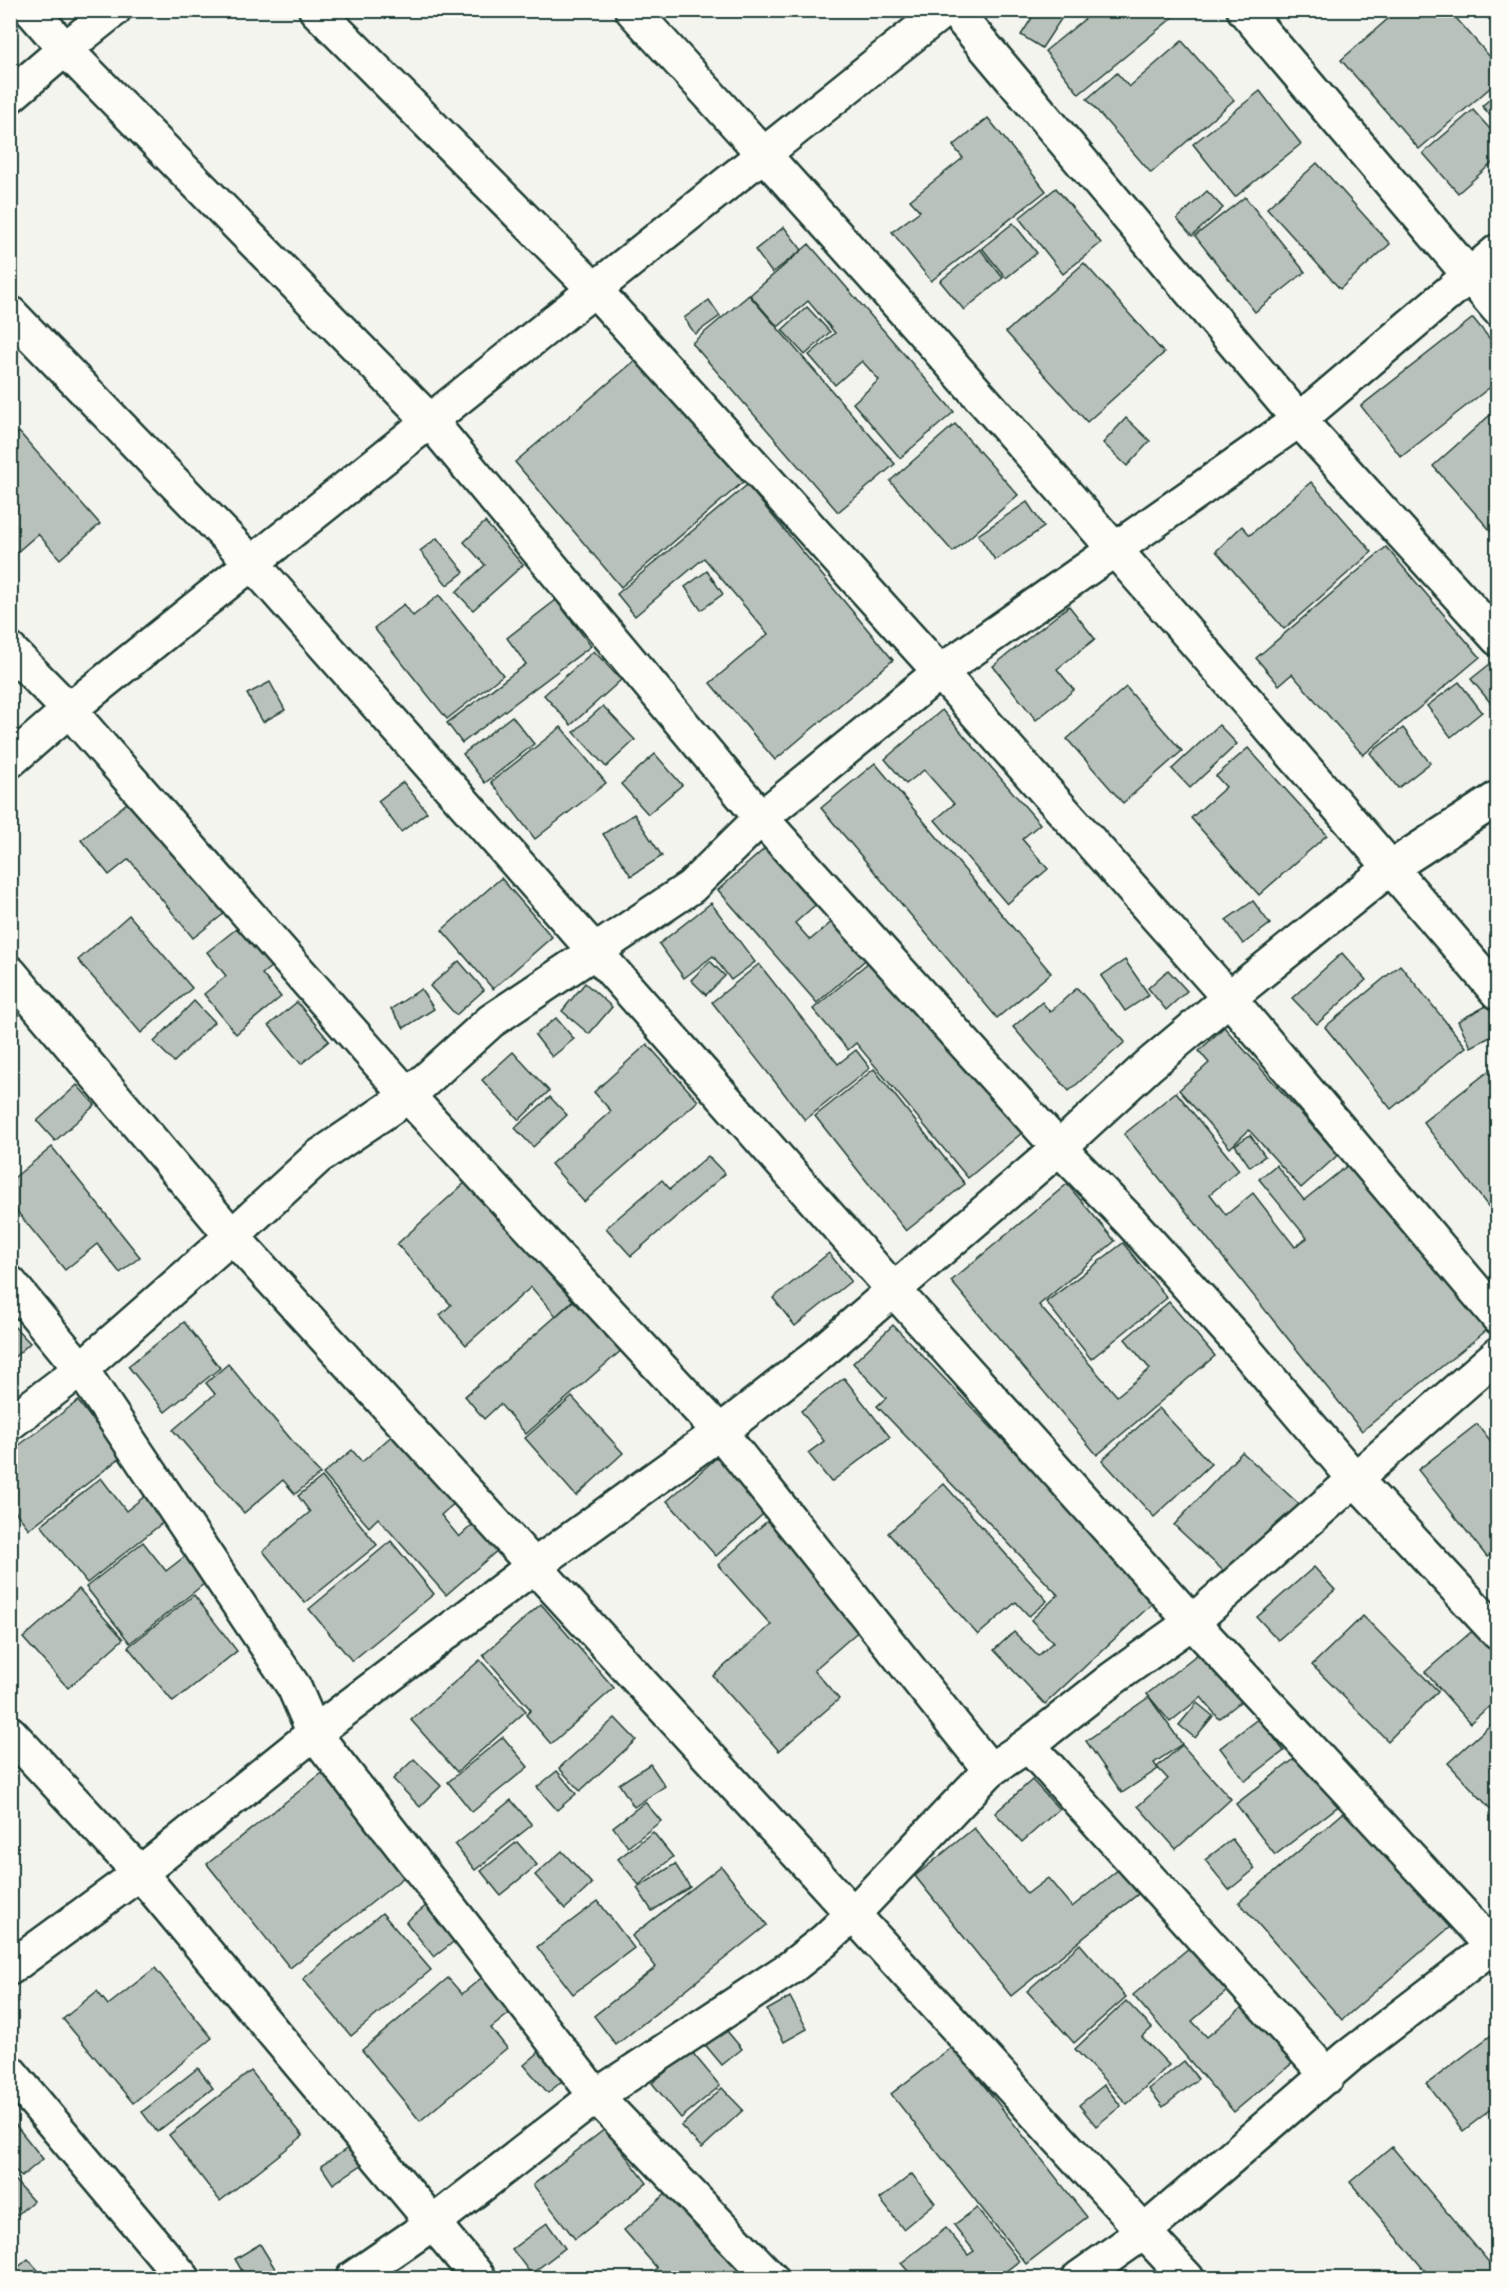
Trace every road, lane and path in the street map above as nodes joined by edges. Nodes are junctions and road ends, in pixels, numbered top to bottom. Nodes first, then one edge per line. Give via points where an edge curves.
1 (31, 10) edge
2 (114, 10) edge
3 (316, 10) edge
4 (632, 10) edge
5 (944, 10) edge
6 (954, 10) edge
7 (1244, 10) edge
8 (65, 49) junction
9 (10, 96) edge
10 (764, 154) junction
11 (1497, 251) edge
12 (1468, 275) junction
13 (595, 290) junction
14 (1497, 309) edge
15 (10, 312) edge
16 (1299, 420) junction
17 (430, 421) junction
18 (1115, 548) junction
19 (252, 563) junction
20 (1497, 639) edge
21 (10, 650) edge
22 (940, 672) junction
23 (69, 710) junction
24 (10, 761) edge
25 (1497, 798) edge
26 (761, 818) junction
27 (1390, 868) junction
28 (595, 951) junction
29 (10, 973) edge
30 (1497, 993) edge
31 (1229, 998) junction
32 (408, 1096) junction
33 (1059, 1148) junction
34 (232, 1236) junction
35 (10, 1283) edge
36 (893, 1289) junction
37 (1497, 1317) edge
38 (1497, 1354) edge
39 (81, 1369) junction
40 (10, 1423) edge
41 (720, 1432) junction
42 (1354, 1478) junction
43 (534, 1566) junction
44 (1192, 1622) junction
45 (1497, 1633) edge
46 (10, 1732) edge
47 (314, 1733) junction
48 (1028, 1745) junction
49 (990, 1770) junction
50 (141, 1873) junction
51 (853, 1914) junction
52 (1495, 1944) edge
53 (10, 1968) edge
54 (10, 2072) edge
55 (1328, 2076) junction
56 (596, 2096) junction
57 (433, 2223) junction
58 (1144, 2232) junction
59 (183, 2278) edge
60 (352, 2278) edge
61 (479, 2278) edge
62 (771, 2278) edge
63 (1079, 2278) edge
64 (1187, 2278) edge

1 - 8 street
2 - 8 street
3 - 13 street
4 - 10 street
5 - 10 street
6 - 16 street
7 - 12 street
8 - 9 street
8 - 17 street
10 - 13 street
10 - 18 street
11 - 12 street
12 - 14 street
12 - 16 street
13 - 17 street
13 - 22 street
15 - 19 street
16 - 18 street
16 - 20 street
17 - 19 street
17 - 26 street
18 - 22 street
18 - 27 street
19 - 23 street
19 - 28 street
21 - 23 street
22 - 26 street
22 - 31 street
23 - 24 street
23 - 32 street
25 - 27 street
26 - 28 street via 691,887
26 - 33 street
27 - 30 street
27 - 31 street
28 - 32 street via 491,1021
28 - 36 street
29 - 34 street
31 - 33 street
31 - 37 street
32 - 34 street via 318,1157
32 - 41 street
33 - 36 street
33 - 42 street via 1237,1340
34 - 39 street
34 - 43 street
35 - 39 street
36 - 41 street via 818,1355
36 - 44 street
38 - 42 street
39 - 40 street
39 - 47 street via 294,1687
41 - 43 street
41 - 49 street
42 - 44 street
42 - 45 street
43 - 47 street
43 - 51 street
44 - 48 street
44 - 52 street
46 - 50 street
47 - 50 street
47 - 56 street
48 - 49 street
48 - 55 street
49 - 51 street
50 - 53 street
50 - 57 street
51 - 56 street via 790,1968
51 - 58 street
52 - 55 street
54 - 59 street
55 - 58 street
56 - 57 street
56 - 62 street
57 - 60 street
57 - 61 street
58 - 63 street
58 - 64 street

